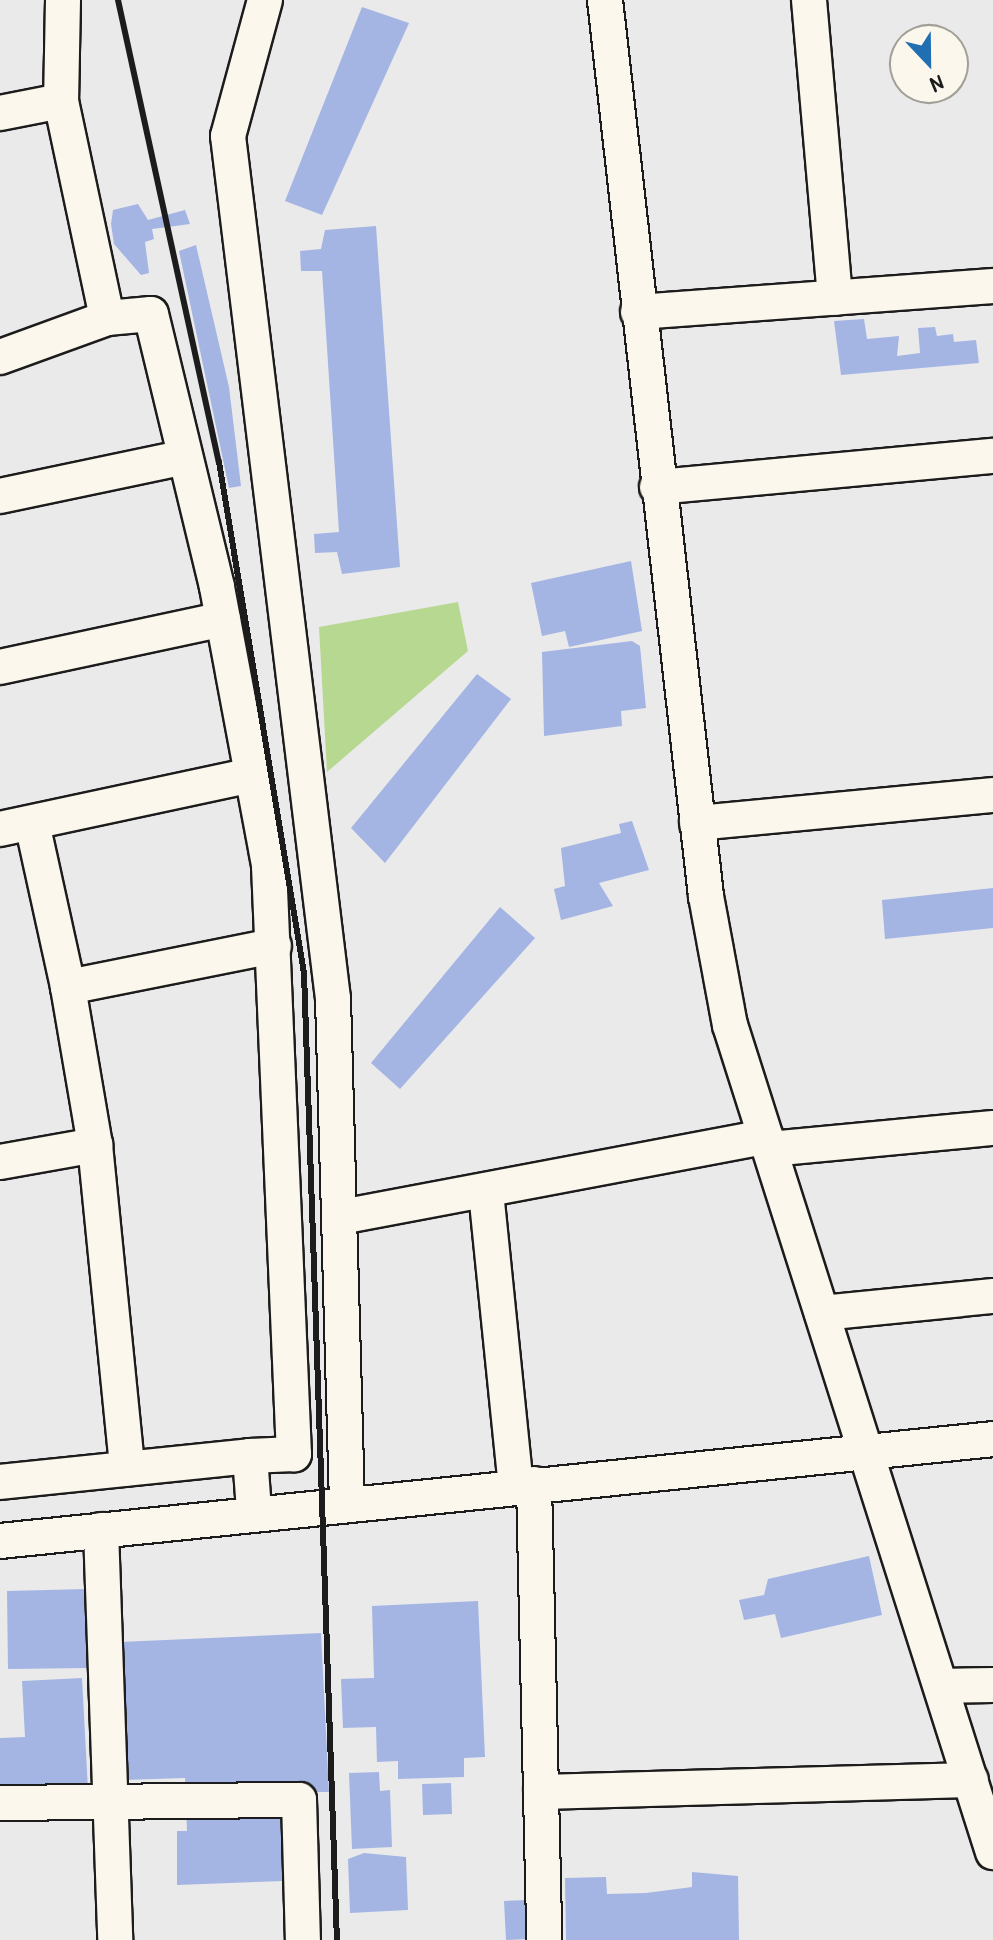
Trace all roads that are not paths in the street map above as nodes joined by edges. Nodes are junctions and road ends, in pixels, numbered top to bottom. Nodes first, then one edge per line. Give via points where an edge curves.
1 (63, 0) edge
2 (265, 0) edge
3 (605, 0) edge
4 (809, 0) edge
5 (61, 101) junction
6 (0, 113) edge
7 (993, 286) edge
8 (835, 298) junction
9 (638, 312) junction
10 (107, 318) junction
11 (0, 357) edge
12 (993, 456) edge
13 (185, 457) junction
14 (657, 487) junction
15 (0, 496) edge
16 (223, 619) junction
17 (0, 667) edge
18 (252, 775) junction
19 (993, 795) edge
20 (697, 823) junction
21 (16, 826) edge
22 (274, 946) junction
23 (68, 987) junction
24 (993, 1128) edge
25 (768, 1143) junction
26 (95, 1145) junction
27 (0, 1162) edge
28 (486, 1192) junction
29 (341, 1217) junction
30 (993, 1296) edge
31 (822, 1313) junction
32 (993, 1439) edge
33 (866, 1448) junction
34 (250, 1456) junction
35 (127, 1468) junction
36 (0, 1482) edge
37 (525, 1485) junction
38 (347, 1502) junction
39 (254, 1511) junction
40 (101, 1530) junction
41 (0, 1541) edge
42 (993, 1685) edge
43 (941, 1686) junction
44 (971, 1780) junction
45 (541, 1792) junction
46 (0, 1803) edge
47 (110, 1804) junction
48 (993, 1852) edge
49 (115, 1940) edge
50 (303, 1940) edge
51 (544, 1940) edge

1 - 5 street
2 - 29 street via 228,136 333,999
3 - 9 street
4 - 8 street
5 - 6 street
5 - 10 street
7 - 8 street
8 - 9 street
9 - 14 street
10 - 11 street
10 - 13 street via 151,314
12 - 14 street
13 - 15 street
13 - 16 street
14 - 20 street
16 - 17 street
16 - 18 street
18 - 21 street
18 - 22 street
19 - 20 street
20 - 25 street via 730,1025
21 - 23 street
22 - 23 street
22 - 34 street via 294,1454
23 - 26 street
24 - 25 street
25 - 28 street
25 - 31 street
26 - 27 street
26 - 35 street
28 - 29 street
28 - 37 street
29 - 38 street
30 - 31 street
31 - 33 street
32 - 33 street
33 - 37 street
33 - 43 street
34 - 35 street
34 - 39 street
35 - 36 street
37 - 38 street
37 - 45 street
38 - 39 street
39 - 40 street
40 - 41 street
40 - 47 street
42 - 43 street
43 - 44 street
44 - 45 street
44 - 48 street
45 - 51 street
46 - 47 street
47 - 49 street
47 - 50 street via 299,1800

